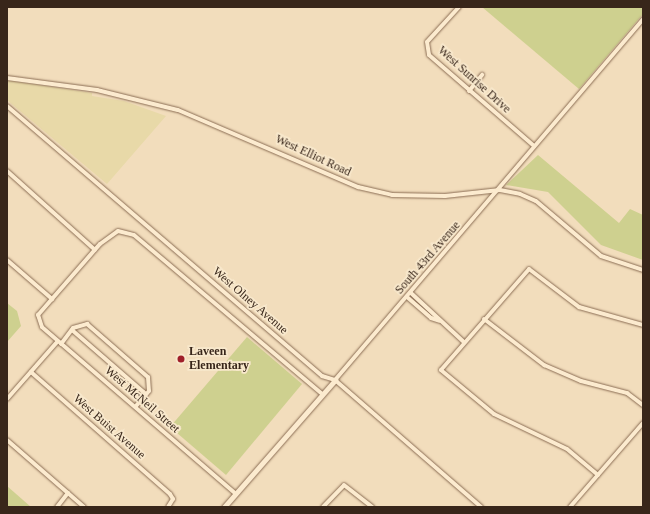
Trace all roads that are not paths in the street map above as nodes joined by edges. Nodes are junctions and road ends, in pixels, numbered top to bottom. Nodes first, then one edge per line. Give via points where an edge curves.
1 (460, 7) edge
2 (643, 19) edge
3 (482, 75) dead end
4 (7, 78) edge
5 (469, 91) junction
6 (7, 106) edge
7 (534, 146) junction
8 (7, 171) edge
9 (500, 190) junction
10 (95, 250) junction
11 (7, 260) edge
12 (643, 270) edge
13 (411, 292) junction
14 (407, 297) junction
15 (52, 299) junction
16 (428, 307) junction
17 (424, 312) junction
18 (484, 319) junction
19 (440, 321) junction
20 (643, 325) edge
21 (72, 330) junction
22 (59, 342) junction
23 (464, 342) junction
24 (31, 372) junction
25 (335, 380) junction
26 (146, 394) junction
27 (322, 394) junction
28 (7, 399) edge
29 (643, 405) edge
30 (135, 407) junction
31 (643, 423) edge
32 (7, 440) edge
33 (598, 475) junction
34 (68, 493) junction
35 (236, 494) junction
36 (56, 507) edge
37 (84, 507) edge
38 (168, 507) edge
39 (224, 507) edge
40 (323, 507) edge
41 (372, 507) edge
42 (481, 507) edge
43 (570, 507) edge

1 - 5 street, West Sunrise Drive via 432,34 427,49 435,62
2 - 7 street, South 43rd Avenue
3 - 5 street
4 - 9 street, West Elliot Road via 97,90 178,110 290,155 358,187 392,195 445,196
5 - 7 street, West Sunrise Drive
6 - 25 street, West Olney Avenue via 322,376
7 - 9 street, South 43rd Avenue
8 - 10 street
9 - 12 street, West Elliot Road via 536,201 601,256
9 - 13 street, South 43rd Avenue
10 - 15 street
10 - 27 street via 118,231 141,238
11 - 15 street
13 - 14 street, South 43rd Avenue
13 - 16 street
14 - 17 street
14 - 25 street, South 43rd Avenue
15 - 22 street, West McNeil Street via 37,321
16 - 17 street
16 - 19 street
17 - 19 street
18 - 20 street via 529,269 579,306
18 - 23 street
18 - 29 street via 544,365 581,381 627,393
19 - 23 street
21 - 22 street
21 - 26 street
21 - 26 street via 86,324 148,376 150,387
22 - 24 street
22 - 30 street, West McNeil Street
23 - 33 street via 441,370 488,410 523,430 567,449
24 - 28 street
24 - 38 street, West Buist Avenue via 173,499
25 - 27 street, South 43rd Avenue
25 - 42 street, West Olney Avenue
26 - 30 street
27 - 35 street, South 43rd Avenue
30 - 35 street, West McNeil Street
31 - 33 street
32 - 34 street
33 - 43 street
34 - 36 street
34 - 37 street
35 - 39 street, South 43rd Avenue
40 - 41 street via 344,484

